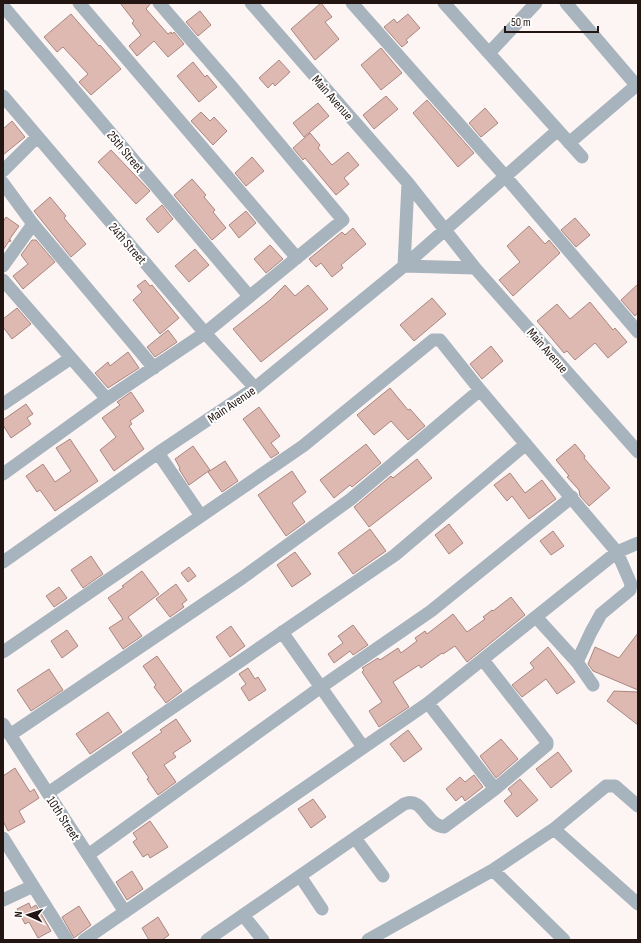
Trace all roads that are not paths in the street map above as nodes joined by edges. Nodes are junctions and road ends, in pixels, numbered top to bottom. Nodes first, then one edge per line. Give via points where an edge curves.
1 (79, 3) edge
2 (159, 3) edge
3 (251, 3) edge
4 (352, 3) edge
5 (444, 3) edge
6 (536, 3) edge
7 (566, 3) edge
8 (3, 6) edge
9 (488, 54) junction
10 (637, 84) edge
11 (3, 96) edge
12 (558, 130) junction
13 (37, 137) junction
14 (569, 143) junction
15 (582, 157) dead end
16 (3, 171) edge
17 (505, 176) junction
18 (3, 183) edge
19 (408, 184) junction
20 (33, 224) junction
21 (444, 229) junction
22 (297, 258) junction
23 (3, 266) edge
24 (404, 266) junction
25 (476, 268) junction
26 (3, 280) edge
27 (249, 296) junction
28 (638, 332) edge
29 (205, 333) junction
30 (71, 358) junction
31 (154, 368) junction
32 (255, 388) junction
33 (480, 390) junction
34 (107, 399) junction
35 (3, 404) edge
36 (526, 444) junction
37 (638, 452) edge
38 (158, 453) junction
39 (3, 474) edge
40 (572, 497) junction
41 (201, 516) junction
42 (638, 543) edge
43 (617, 552) junction
44 (3, 562) edge
45 (536, 617) junction
46 (282, 632) junction
47 (3, 652) edge
48 (483, 660) junction
49 (577, 662) junction
50 (593, 685) dead end
51 (321, 687) junction
52 (428, 703) junction
53 (6, 729) edge
54 (363, 747) junction
55 (495, 789) junction
56 (48, 793) junction
57 (638, 806) edge
58 (554, 828) junction
59 (3, 838) edge
60 (355, 838) junction
61 (88, 855) junction
62 (493, 870) junction
63 (300, 876) junction
64 (383, 876) dead end
65 (33, 886) junction
66 (3, 900) edge
67 (638, 904) edge
68 (322, 909) dead end
69 (125, 912) junction
70 (243, 915) junction
71 (67, 940) edge
72 (84, 940) edge
73 (207, 940) edge
74 (263, 940) edge
75 (368, 940) edge
76 (564, 940) edge

1 - 22 street
2 - 22 street via 344,220
3 - 19 street, Main Avenue
4 - 17 street
5 - 9 street
6 - 9 street
7 - 10 street
8 - 27 street, 25th Street
9 - 12 street
10 - 14 street
11 - 13 street, 24th Street
12 - 14 street
12 - 17 street, Main Avenue
13 - 16 street
13 - 29 street, 24th Street
14 - 15 street
17 - 21 street, Main Avenue
17 - 28 street
18 - 20 street
19 - 21 street, Main Avenue
19 - 24 street
20 - 23 street
20 - 31 street
21 - 24 street, Main Avenue
21 - 25 street, Main Avenue
22 - 27 street
24 - 25 street
24 - 32 street, Main Avenue
25 - 37 street, Main Avenue
26 - 30 street
27 - 29 street
29 - 31 street
29 - 32 street, 24th Street
30 - 34 street
30 - 35 street
31 - 34 street
32 - 38 street, Main Avenue
33 - 36 street
33 - 41 street via 440,340 433,340 303,446
33 - 53 street via 351,499 242,578
34 - 39 street
36 - 40 street
36 - 46 street via 394,554
38 - 41 street
38 - 44 street, Main Avenue
40 - 43 street
40 - 51 street via 431,611
41 - 47 street
42 - 43 street
43 - 45 street
43 - 49 street via 631,588 601,614
45 - 48 street
45 - 49 street
46 - 51 street
46 - 56 street
48 - 52 street
48 - 55 street via 547,742
49 - 50 street
51 - 54 street
51 - 61 street
52 - 54 street
52 - 55 street
53 - 56 street, 10th Street
54 - 69 street
55 - 60 street via 444,827 436,825 416,802 410,801
56 - 61 street, 10th Street
57 - 58 street via 615,786 606,786
58 - 62 street
58 - 67 street
59 - 65 street
60 - 63 street
60 - 64 street
61 - 69 street, 10th Street
62 - 75 street
62 - 76 street
63 - 68 street
63 - 70 street
65 - 66 street
65 - 71 street
69 - 72 street
70 - 73 street
70 - 74 street

